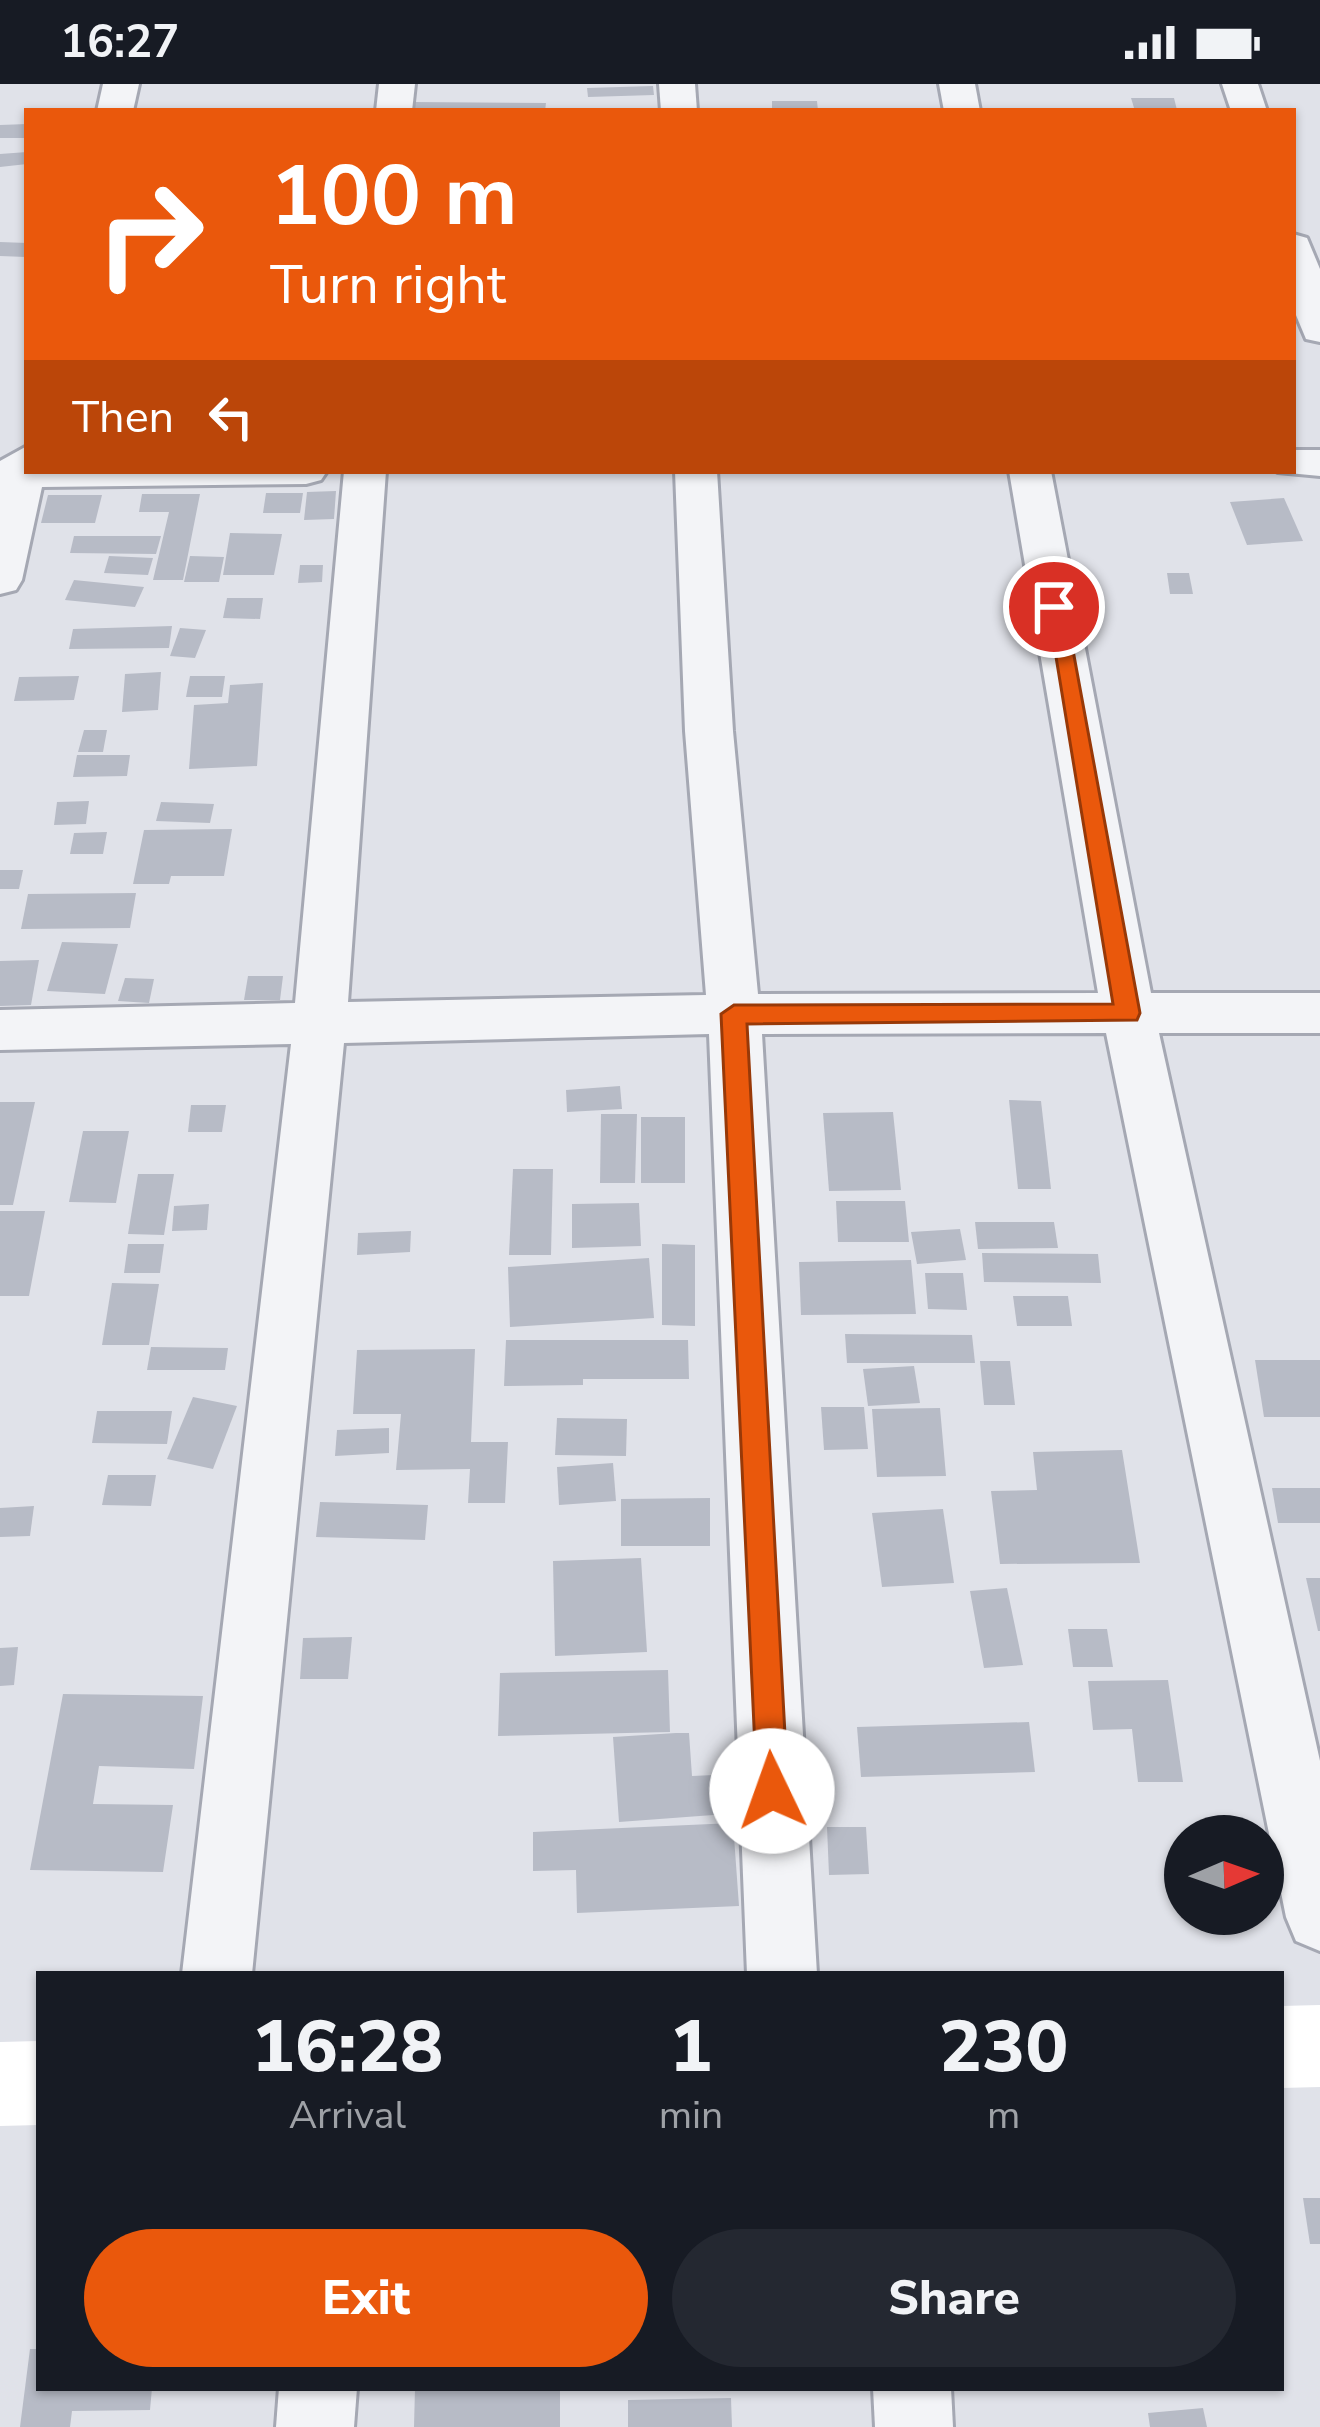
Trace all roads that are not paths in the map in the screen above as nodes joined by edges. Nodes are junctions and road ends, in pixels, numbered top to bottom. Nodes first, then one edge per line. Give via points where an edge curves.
1 (1296, 255) edge
2 (1320, 330) edge
3 (17, 469) edge
4 (365, 474) edge
5 (696, 474) edge
6 (1031, 474) edge
7 (0, 580) edge
8 (1128, 1013) junction
9 (1320, 1013) edge
10 (734, 1014) junction
11 (320, 1023) junction
12 (0, 1030) edge
13 (1320, 1917) edge
14 (217, 1971) edge
15 (782, 1971) edge
16 (1320, 2046) edge
17 (1284, 2047) edge
18 (0, 2084) edge
19 (36, 2084) edge
20 (318, 2391) edge
21 (912, 2391) edge
22 (315, 2427) edge
23 (914, 2427) edge

1 - 2 street
3 - 7 street
4 - 11 street
5 - 10 street
6 - 8 street
8 - 9 street
8 - 10 street
8 - 13 street
10 - 11 street
10 - 15 street
11 - 12 street
11 - 14 street
16 - 17 main road
18 - 19 main road
20 - 22 street
21 - 23 street

